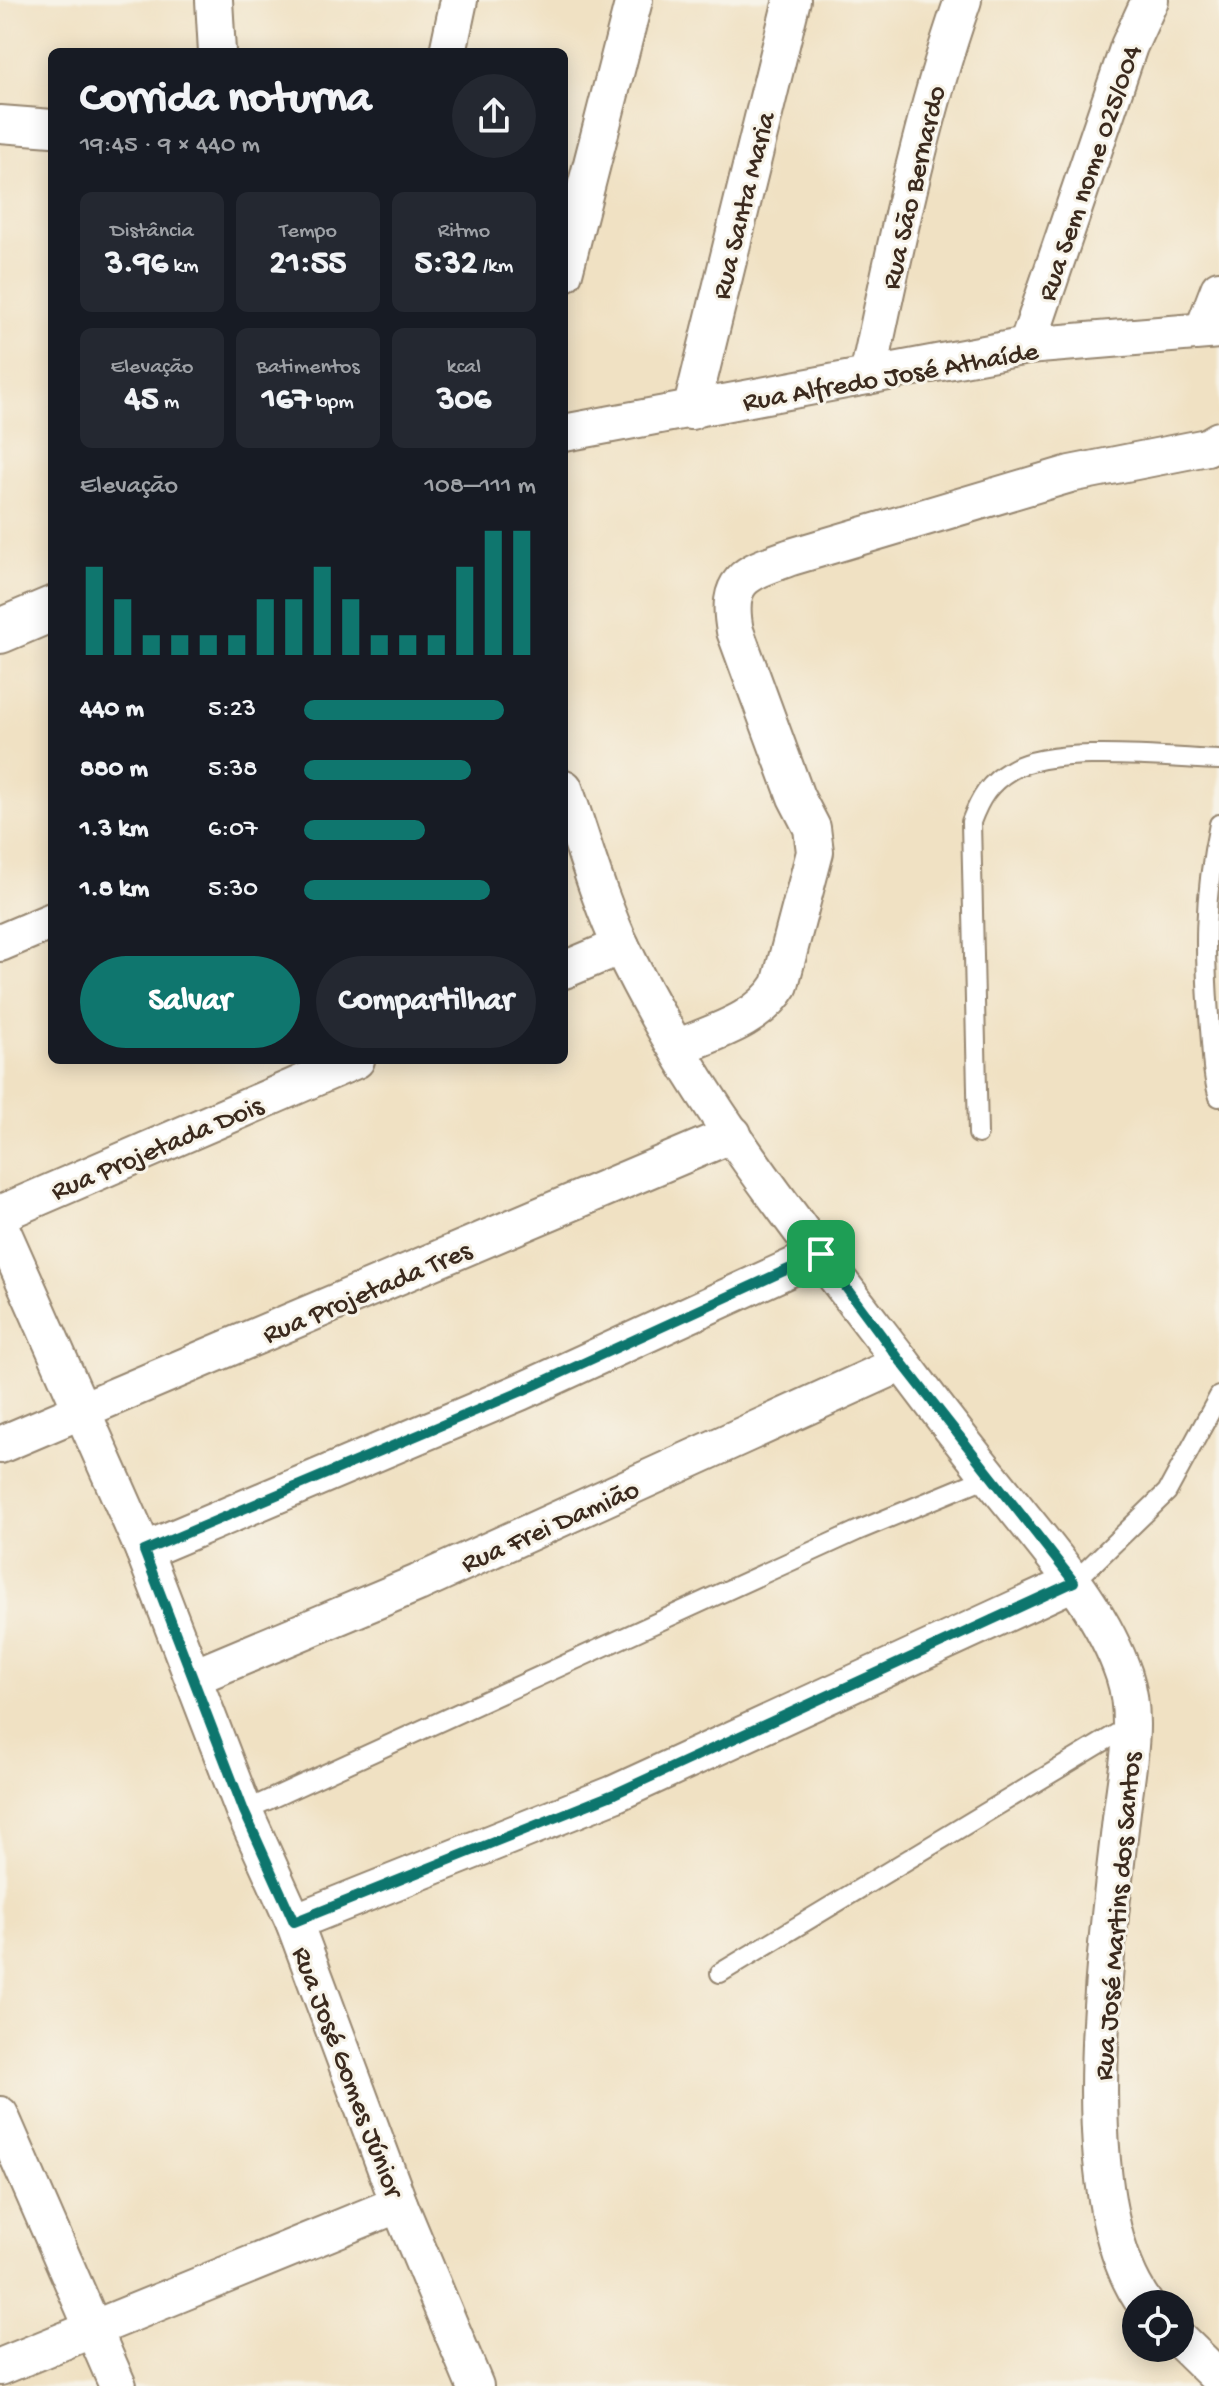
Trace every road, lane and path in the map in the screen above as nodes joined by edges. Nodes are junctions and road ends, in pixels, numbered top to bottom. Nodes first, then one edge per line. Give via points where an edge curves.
1 (214, 0) edge
2 (459, 0) edge
3 (634, 0) edge
4 (792, 0) edge
5 (963, 0) edge
6 (1150, 0) edge
7 (217, 48) edge
8 (449, 48) edge
9 (0, 124) edge
10 (48, 128) edge
11 (568, 257) edge
12 (1219, 289) edge
13 (1211, 331) edge
14 (1027, 346) junction
15 (868, 376) junction
16 (691, 411) junction
17 (568, 432) edge
18 (1219, 440) edge
19 (48, 611) edge
20 (0, 631) edge
21 (1219, 760) edge
22 (568, 799) edge
23 (1219, 824) edge
24 (48, 923) edge
25 (0, 943) edge
26 (621, 946) junction
27 (568, 968) edge
28 (677, 1048) junction
29 (347, 1064) edge
30 (1219, 1097) edge
31 (733, 1134) junction
32 (978, 1134) dead end
33 (0, 1214) edge
34 (0, 1226) edge
35 (821, 1254) junction
36 (902, 1363) junction
37 (1219, 1396) edge
38 (83, 1410) junction
39 (0, 1445) edge
40 (990, 1476) junction
41 (144, 1551) junction
42 (1074, 1582) junction
43 (194, 1677) junction
44 (1131, 1725) junction
45 (244, 1811) junction
46 (294, 1922) junction
47 (720, 1973) dead end
48 (0, 2115) edge
49 (399, 2204) junction
50 (1138, 2290) edge
51 (93, 2327) junction
52 (1194, 2354) edge
53 (0, 2367) edge
54 (1219, 2378) edge
55 (118, 2386) edge
56 (475, 2386) edge

1 - 7 street
2 - 8 street
3 - 11 street
4 - 16 street, Rua Santa Maria
5 - 15 street, Rua São Bernardo via 911,170
6 - 14 street, Rua Sem nome 025/004 via 1129,46
9 - 10 street
12 - 13 street
13 - 14 street, Rua Alfredo José Athaíde
14 - 15 street, Rua Alfredo José Athaíde
15 - 16 street, Rua Alfredo José Athaíde
16 - 17 street, Rua Alfredo José Athaíde
18 - 28 street via 1195,450 1070,474 791,557 752,571 736,585 730,605 735,631 812,828 815,852 780,985 770,1001 752,1016
19 - 20 street
21 - 32 lane via 1041,759 1014,768 980,796 971,822
22 - 26 street, Rua José Martins dos Santos
23 - 30 lane via 1206,885 1204,929
24 - 25 street
26 - 27 street
26 - 28 street, Rua José Martins dos Santos
28 - 31 street, Rua José Martins dos Santos
29 - 33 street, Rua Projetada Dois
31 - 35 street, Rua José Martins dos Santos
31 - 38 street, Rua Projetada Tres
34 - 38 street, Rua José Gomes Júnior
35 - 36 street, Rua José Martins dos Santos
35 - 41 street via 520,1392
36 - 40 street, Rua José Martins dos Santos
36 - 43 street, Rua Frei Damião via 571,1515
37 - 42 lane via 1167,1492
38 - 39 street, Rua Projetada Tres
38 - 41 street, Rua José Gomes Júnior
40 - 42 street, Rua José Martins dos Santos
40 - 45 lane via 857,1531
41 - 43 street, Rua José Gomes Júnior
42 - 44 street, Rua José Martins dos Santos via 1125,1677
42 - 46 street via 614,1794
43 - 45 street, Rua José Gomes Júnior
44 - 47 lane
44 - 50 street, Rua José Martins dos Santos via 1102,1991 1099,2111 1106,2193 1119,2248
45 - 46 street, Rua José Gomes Júnior
46 - 49 street, Rua José Gomes Júnior
48 - 51 street
49 - 51 street
49 - 56 street, Rua José Gomes Júnior
51 - 53 street
51 - 55 street
52 - 54 street

